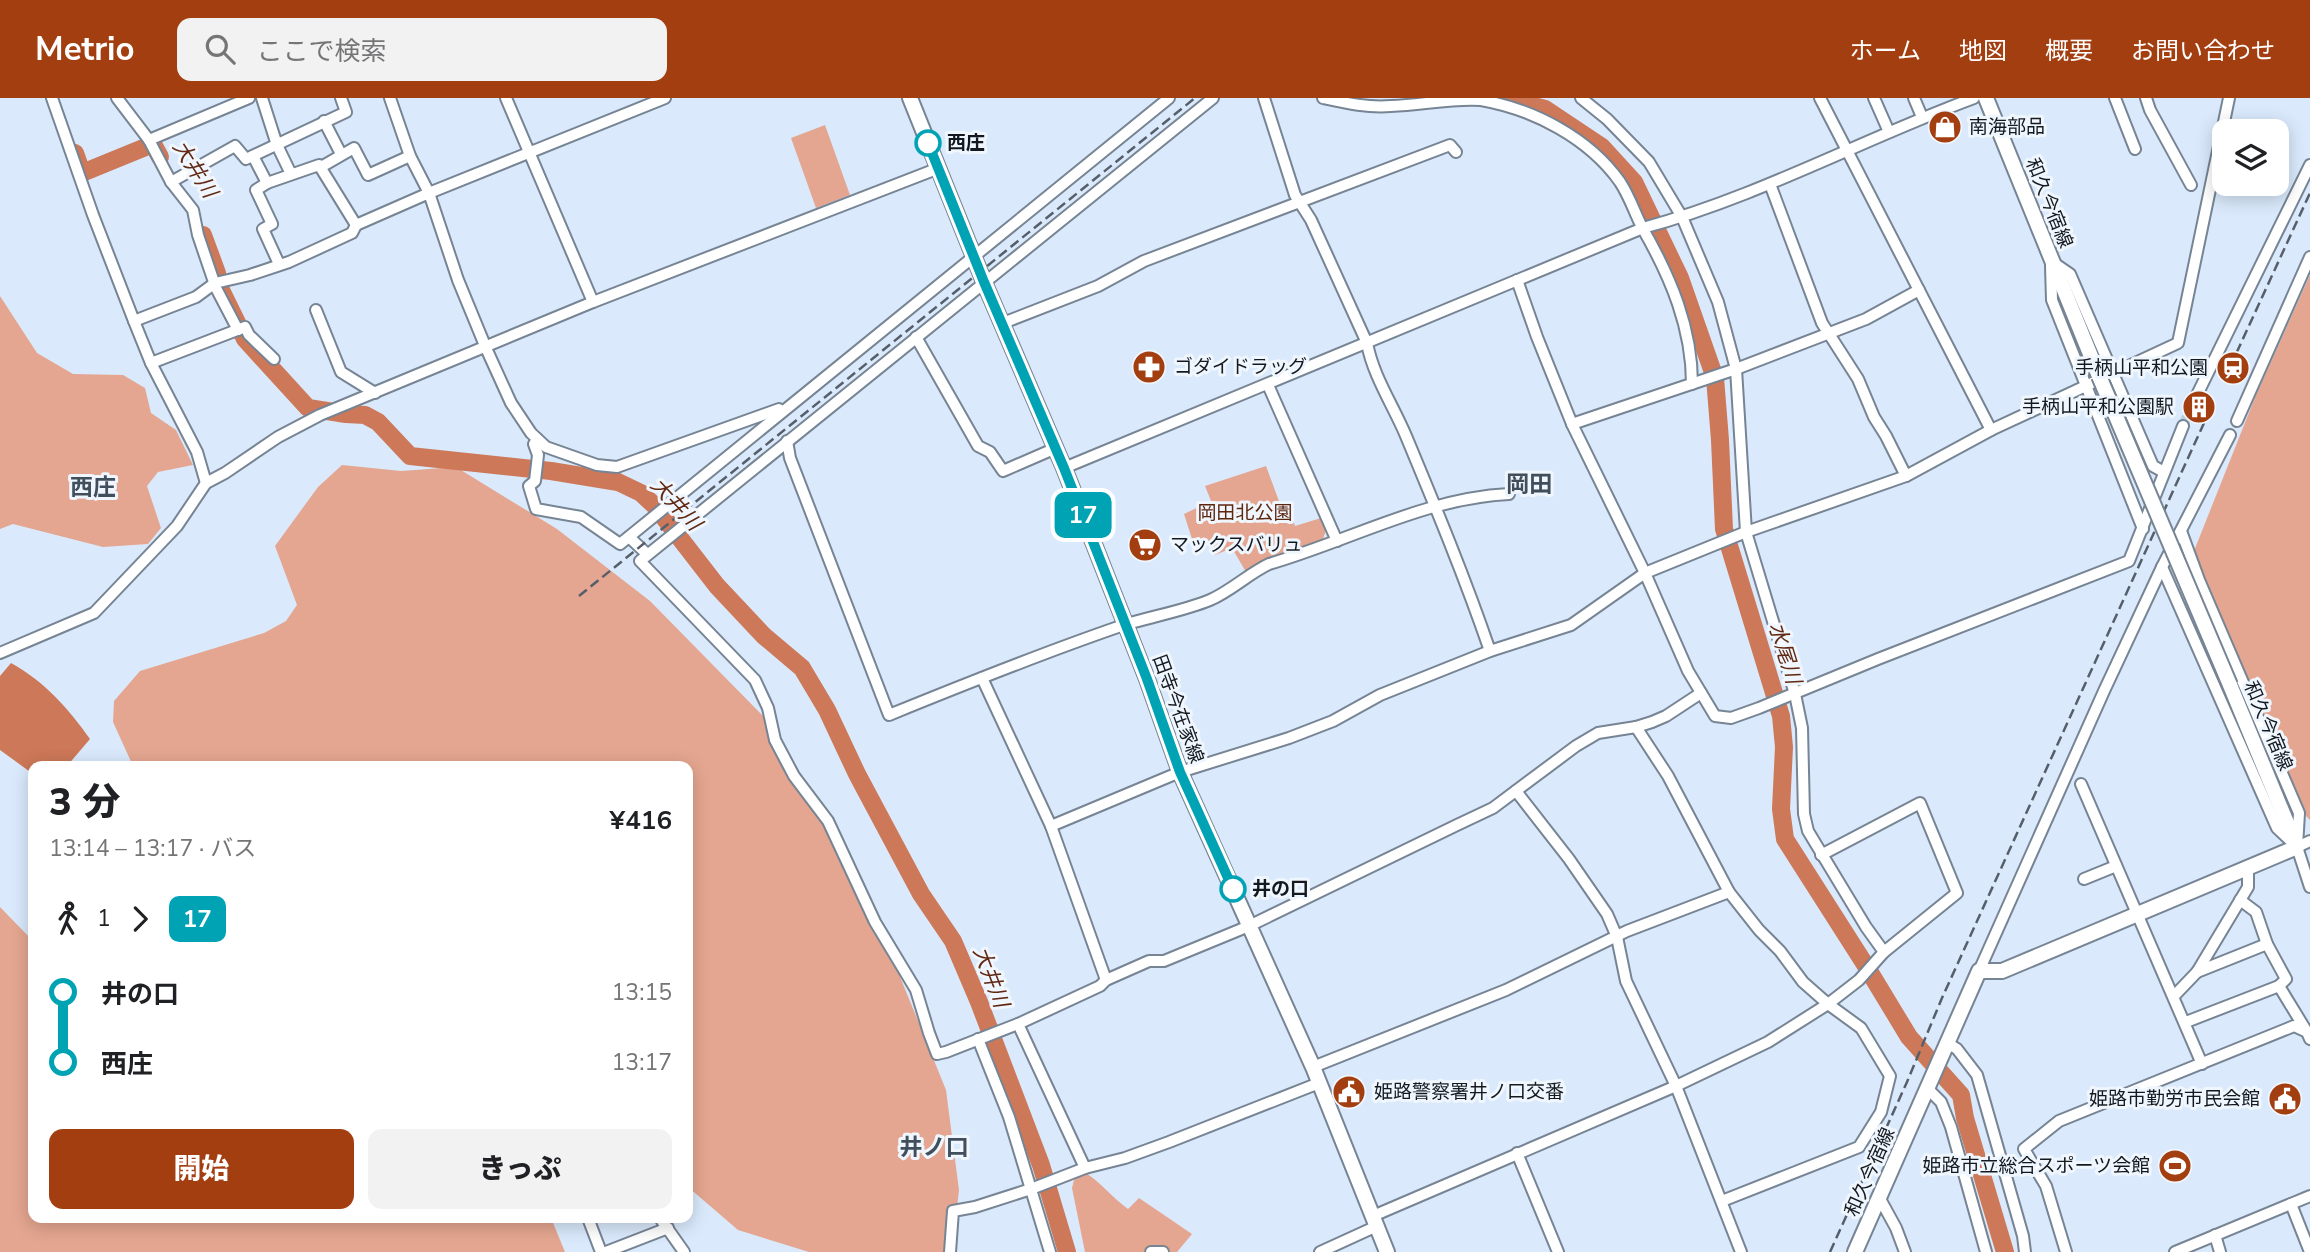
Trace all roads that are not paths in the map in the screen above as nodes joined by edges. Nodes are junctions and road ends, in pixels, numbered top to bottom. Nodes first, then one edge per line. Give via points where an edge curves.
1 (52, 98) edge
2 (117, 98) edge
3 (249, 98) edge
4 (262, 98) edge
5 (341, 98) edge
6 (390, 98) edge
7 (506, 98) edge
8 (666, 98) edge
9 (910, 98) edge
10 (1169, 98) edge
11 (1213, 98) edge
12 (1264, 98) edge
13 (1323, 98) edge
14 (1581, 98) edge
15 (1820, 98) edge
16 (1874, 98) edge
17 (1914, 98) edge
18 (1974, 98) edge
19 (1986, 98) edge
20 (2115, 98) edge
21 (2146, 98) edge
22 (2229, 98) edge
23 (223, 103) edge
24 (1922, 117) junction
25 (324, 121) junction
26 (1889, 132) junction
27 (149, 140) junction
28 (277, 145) junction
29 (2135, 149) dead end
30 (1847, 150) junction
31 (528, 152) junction
32 (1456, 152) dead end
33 (341, 154) junction
34 (253, 156) junction
35 (410, 156) junction
36 (2310, 165) edge
37 (321, 167) junction
38 (939, 168) junction
39 (291, 174) junction
40 (171, 182) junction
41 (267, 183) junction
42 (1770, 184) junction
43 (2191, 186) dead end
44 (429, 192) junction
45 (1301, 203) junction
46 (1682, 218) junction
47 (356, 225) junction
48 (1643, 228) junction
49 (975, 256) junction
50 (2310, 257) edge
51 (2051, 261) junction
52 (279, 264) junction
53 (1517, 280) junction
54 (984, 282) junction
55 (215, 283) junction
56 (1919, 290) junction
57 (593, 302) junction
58 (316, 310) dead end
59 (134, 321) junction
60 (1003, 323) junction
61 (238, 330) junction
62 (1828, 333) junction
63 (916, 337) junction
64 (1367, 343) junction
65 (486, 348) junction
66 (274, 359) dead end
67 (151, 363) junction
68 (1736, 369) junction
69 (2106, 375) junction
70 (1692, 384) junction
71 (1268, 385) junction
72 (2086, 386) junction
73 (374, 393) junction
74 (2194, 401) tunnel mouth
75 (788, 406) junction
76 (2237, 421) dead end
77 (1572, 424) junction
78 (2183, 426) tunnel mouth
79 (1991, 430) junction
80 (2230, 435) dead end
81 (537, 439) junction
82 (787, 440) junction
83 (1056, 448) junction
84 (1064, 468) junction
85 (2164, 472) junction
86 (1906, 475) junction
87 (206, 483) junction
88 (1509, 494) dead end
89 (1435, 506) junction
90 (2143, 529) junction
91 (1746, 531) junction
92 (2181, 531) junction
93 (629, 537) junction
94 (1337, 541) junction
95 (647, 554) junction
96 (2162, 567) junction
97 (1645, 572) junction
98 (1126, 624) junction
99 (1490, 651) junction
100 (0, 653) edge
101 (982, 678) junction
102 (1701, 693) junction
103 (1795, 694) junction
104 (1636, 727) junction
105 (1180, 772) junction
106 (2081, 784) dead end
107 (1516, 792) junction
108 (1051, 826) junction
109 (2303, 844) edge
110 (1821, 855) junction
111 (2116, 866) junction
112 (2248, 867) junction
113 (2084, 879) dead end
114 (2310, 887) edge
115 (1729, 892) junction
116 (2240, 900) junction
117 (2138, 913) junction
118 (1249, 926) junction
119 (1616, 937) junction
120 (2267, 944) junction
121 (1884, 952) junction
122 (1979, 971) junction
123 (2197, 972) junction
124 (1106, 980) junction
125 (2279, 986) junction
126 (2174, 996) junction
127 (1828, 1004) junction
128 (2186, 1022) junction
129 (1018, 1024) junction
130 (2308, 1036) edge
131 (978, 1039) junction
132 (1949, 1044) junction
133 (2203, 1064) junction
134 (1312, 1067) junction
135 (1319, 1083) junction
136 (1676, 1086) junction
137 (1928, 1090) junction
138 (1517, 1153) junction
139 (1085, 1168) junction
140 (1031, 1189) junction
141 (2310, 1196) edge
142 (1879, 1197) junction
143 (1722, 1201) junction
144 (2291, 1204) junction
145 (1375, 1221) junction
146 (590, 1223) edge
147 (664, 1223) edge
148 (668, 1228) junction
149 (2215, 1235) junction
150 (1982, 1250) edge
151 (601, 1252) edge
152 (607, 1252) edge
153 (684, 1252) edge
154 (950, 1252) edge
155 (1051, 1252) edge
156 (1151, 1252) edge
157 (1163, 1252) edge
158 (1320, 1252) edge
159 (1387, 1252) edge
160 (1558, 1252) edge
161 (1741, 1252) edge
162 (1855, 1252) edge
163 (1905, 1252) edge
164 (2025, 1252) edge
165 (2066, 1252) edge
166 (2176, 1252) edge
167 (2220, 1252) edge
168 (2310, 1252) edge

1 - 59 street
2 - 27 street
3 - 23 street
4 - 28 street
5 - 25 street via 346,112
6 - 35 street
7 - 31 street
8 - 31 street
9 - 38 main road, 田寺今在家線
10 - 49 street
11 - 54 street
12 - 45 street
13 - 48 street via 1390,107 1445,99 1480,100 1527,113 1597,155 1619,181
14 - 46 street via 1649,162
15 - 30 street
16 - 26 street
17 - 24 street
18 - 24 street
19 - 51 main road, 和久今宿線
20 - 29 street
21 - 43 street
22 - 69 street via 2178,343
23 - 27 street
24 - 26 street
25 - 28 street
25 - 33 street
26 - 30 street
27 - 40 street
28 - 34 street
28 - 39 street
30 - 42 street
30 - 56 street
31 - 44 street
31 - 57 street
32 - 45 street via 1450,145
33 - 35 street via 354,148 368,175
33 - 37 street
34 - 40 street via 246,159 235,146
34 - 41 street
35 - 44 street
36 - 74 street
37 - 39 street
37 - 47 street
38 - 49 main road, 田寺今在家線
38 - 57 street
39 - 41 street
40 - 55 street via 193,209
41 - 52 street via 256,190 272,224 263,229
42 - 46 street
42 - 62 street
44 - 47 street
44 - 65 street
45 - 60 street via 1143,261 1098,286
45 - 64 street
46 - 48 street
46 - 68 street via 1718,302
47 - 52 street via 352,233
48 - 53 street
48 - 70 street via 1682,313
49 - 54 main road, 田寺今在家線
49 - 75 street
50 - 76 street
51 - 69 main road, 和久今宿線
51 - 72 street via 2052,300
52 - 55 street
53 - 64 street
53 - 77 street
54 - 60 main road, 田寺今在家線
54 - 63 street
55 - 59 street via 196,297
55 - 61 street
56 - 62 street via 1866,319
56 - 79 street
57 - 65 street
58 - 73 street via 341,372
59 - 67 street
60 - 83 main road, 田寺今在家線
61 - 66 street via 245,327
61 - 67 street
62 - 68 street
62 - 86 street via 1858,379
63 - 82 street
63 - 83 street via 978,446 990,452 1003,471
64 - 71 street
64 - 89 street
65 - 73 street
65 - 81 street via 511,403
67 - 87 street via 197,452
68 - 70 street
68 - 91 street
69 - 72 street
69 - 85 street via 2153,466
69 - 109 main road, 和久今宿線, bridge via 2230,685
70 - 77 street
71 - 84 street
71 - 94 street
72 - 79 street
72 - 90 street
73 - 87 street via 278,437
75 - 81 street via 617,467 558,452
75 - 93 street
77 - 97 street
78 - 85 street
79 - 86 street
80 - 92 street
81 - 93 street via 535,481 529,486 536,509 581,517 620,544
82 - 95 street
82 - 101 street via 889,715
83 - 84 main road, 田寺今在家線
84 - 98 main road, 田寺今在家線
85 - 90 street
86 - 91 street
87 - 100 street via 177,526 94,613
88 - 89 street
89 - 94 street
89 - 99 street
90 - 103 street via 2129,561
91 - 97 street
91 - 103 street
92 - 96 street
92 - 109 street via 2298,813
93 - 95 street
94 - 98 street via 1269,564 1209,600
95 - 131 street via 640,561 755,680 775,740 794,776 828,821 875,922 916,990 937,1054
96 - 109 street via 2277,828
96 - 122 street
97 - 99 street via 1571,625
97 - 102 street
98 - 101 street
98 - 105 main road, 田寺今在家線
99 - 105 street via 1380,695 1334,721
101 - 108 street
102 - 103 street via 1715,716 1731,718
102 - 104 street via 1666,716
103 - 110 street via 1802,728 1804,814
104 - 107 street via 1598,733
104 - 115 street via 1668,776
105 - 108 street
105 - 118 main road, 田寺今在家線
106 - 111 street
107 - 118 street via 1493,808
107 - 119 street via 1607,914
108 - 124 street
109 - 112 main road
109 - 114 street
110 - 121 street
110 - 121 street via 1920,803 1958,893
111 - 113 street
111 - 117 street
112 - 116 street via 2248,887
112 - 117 main road
115 - 119 street
115 - 127 street via 1803,982
116 - 120 street via 2256,912
116 - 123 street
117 - 122 main road via 2002,971
117 - 126 street
118 - 124 street
118 - 134 main road, 田寺今在家線
119 - 134 street via 1506,990
119 - 136 street via 1626,981
120 - 123 street
120 - 125 street via 2286,979
121 - 127 street via 1859,980
122 - 132 main road, 和久今宿線
123 - 126 street
124 - 129 street
125 - 128 street
125 - 130 street
126 - 128 street
127 - 136 street via 1768,1042
127 - 143 street via 1861,1028 1890,1076 1881,1112 1859,1147
128 - 133 street
129 - 131 street
129 - 139 street
130 - 133 street via 2294,1026
131 - 140 street
132 - 137 main road, 和久今宿線
132 - 164 street via 1977,1075
133 - 165 street via 2059,1121 2024,1149 2046,1186
134 - 135 main road, 田寺今在家線
135 - 139 street via 1125,1158
135 - 145 main road, 田寺今在家線
136 - 138 street
136 - 143 street
137 - 142 main road, 和久今宿線
137 - 150 street via 1941,1102 1951,1127
138 - 145 street
138 - 160 street
139 - 140 street
140 - 154 street via 953,1211
140 - 155 street
141 - 144 street
142 - 162 main road, 和久今宿線
142 - 163 street
143 - 161 street
144 - 149 street
144 - 168 street
145 - 158 street
145 - 159 main road, 田寺今在家線
146 - 151 street
147 - 148 street
148 - 152 street
148 - 153 street
149 - 166 street
149 - 167 street
156 - 157 street

